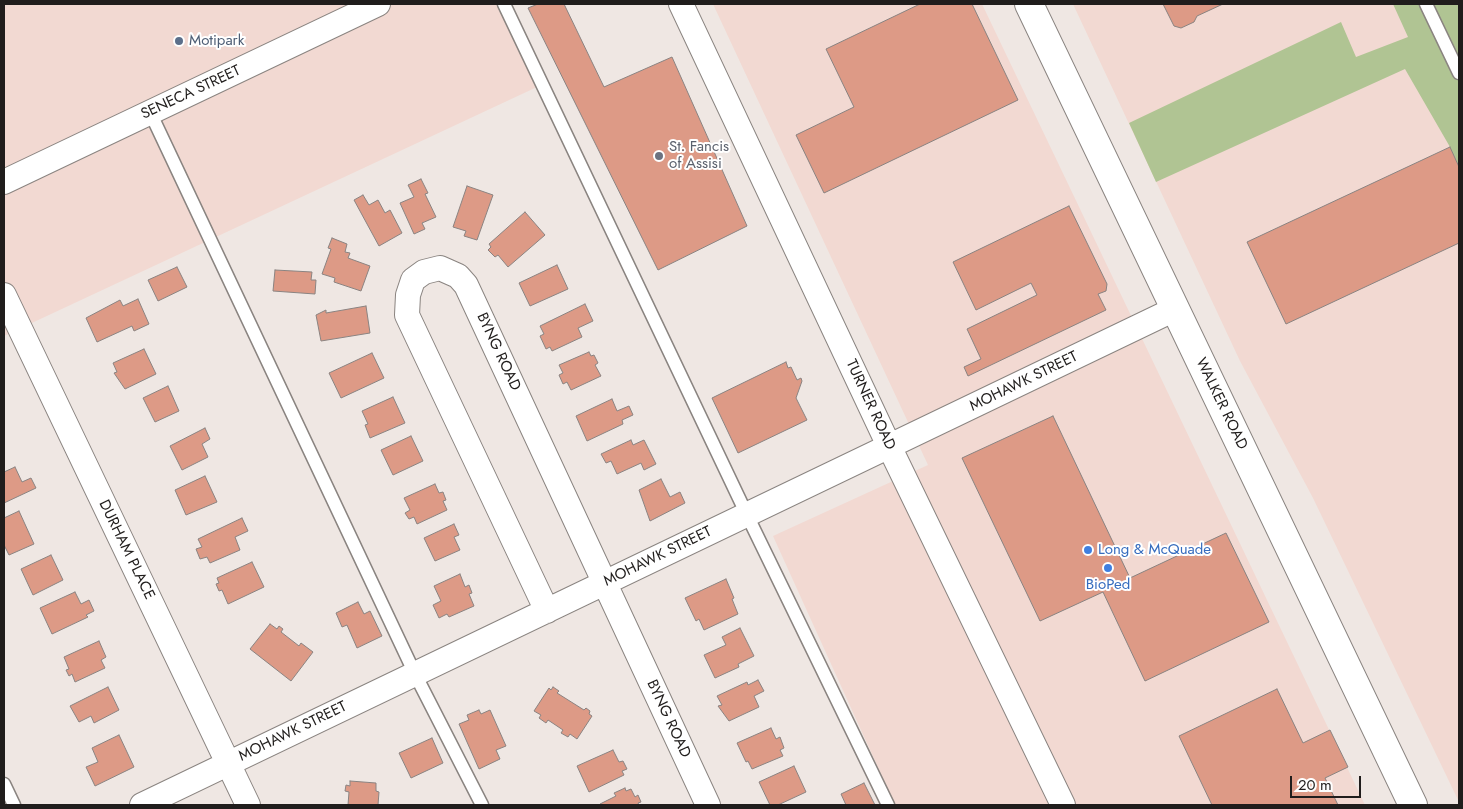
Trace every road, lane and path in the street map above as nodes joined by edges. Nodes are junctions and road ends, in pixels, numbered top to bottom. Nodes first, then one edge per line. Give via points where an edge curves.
1 (378, 4) edge
2 (504, 4) edge
3 (681, 4) edge
4 (1029, 4) edge
5 (1426, 4) edge
6 (1459, 73) edge
7 (150, 112) junction
8 (4, 182) edge
9 (4, 295) edge
10 (1175, 309) junction
11 (889, 446) junction
12 (747, 515) junction
13 (605, 583) junction
14 (546, 612) junction
15 (415, 674) junction
16 (228, 764) junction
17 (4, 784) edge
18 (14, 805) edge
19 (142, 805) edge
20 (248, 805) edge
21 (482, 805) edge
22 (708, 805) edge
23 (888, 805) edge
24 (1063, 805) edge
25 (1413, 805) edge

1 - 7 street, SENECA STREET
2 - 12 lane
3 - 11 street, TURNER ROAD
4 - 10 main road, WALKER ROAD
5 - 6 lane
7 - 8 street, SENECA STREET
7 - 15 lane
9 - 16 street, DURHAM PLACE
10 - 11 street, MOHAWK STREET
10 - 25 main road, WALKER ROAD
11 - 12 street, MOHAWK STREET
11 - 24 street, TURNER ROAD
12 - 13 street, MOHAWK STREET
12 - 23 lane
13 - 14 street, MOHAWK STREET
13 - 14 street, BYNG ROAD via 466,285 458,276 440,268 424,272 413,280 407,314
13 - 22 street, BYNG ROAD
14 - 15 street, MOHAWK STREET
15 - 16 street, MOHAWK STREET
15 - 21 lane
16 - 19 street, MOHAWK STREET
16 - 20 street, DURHAM PLACE
17 - 18 lane

